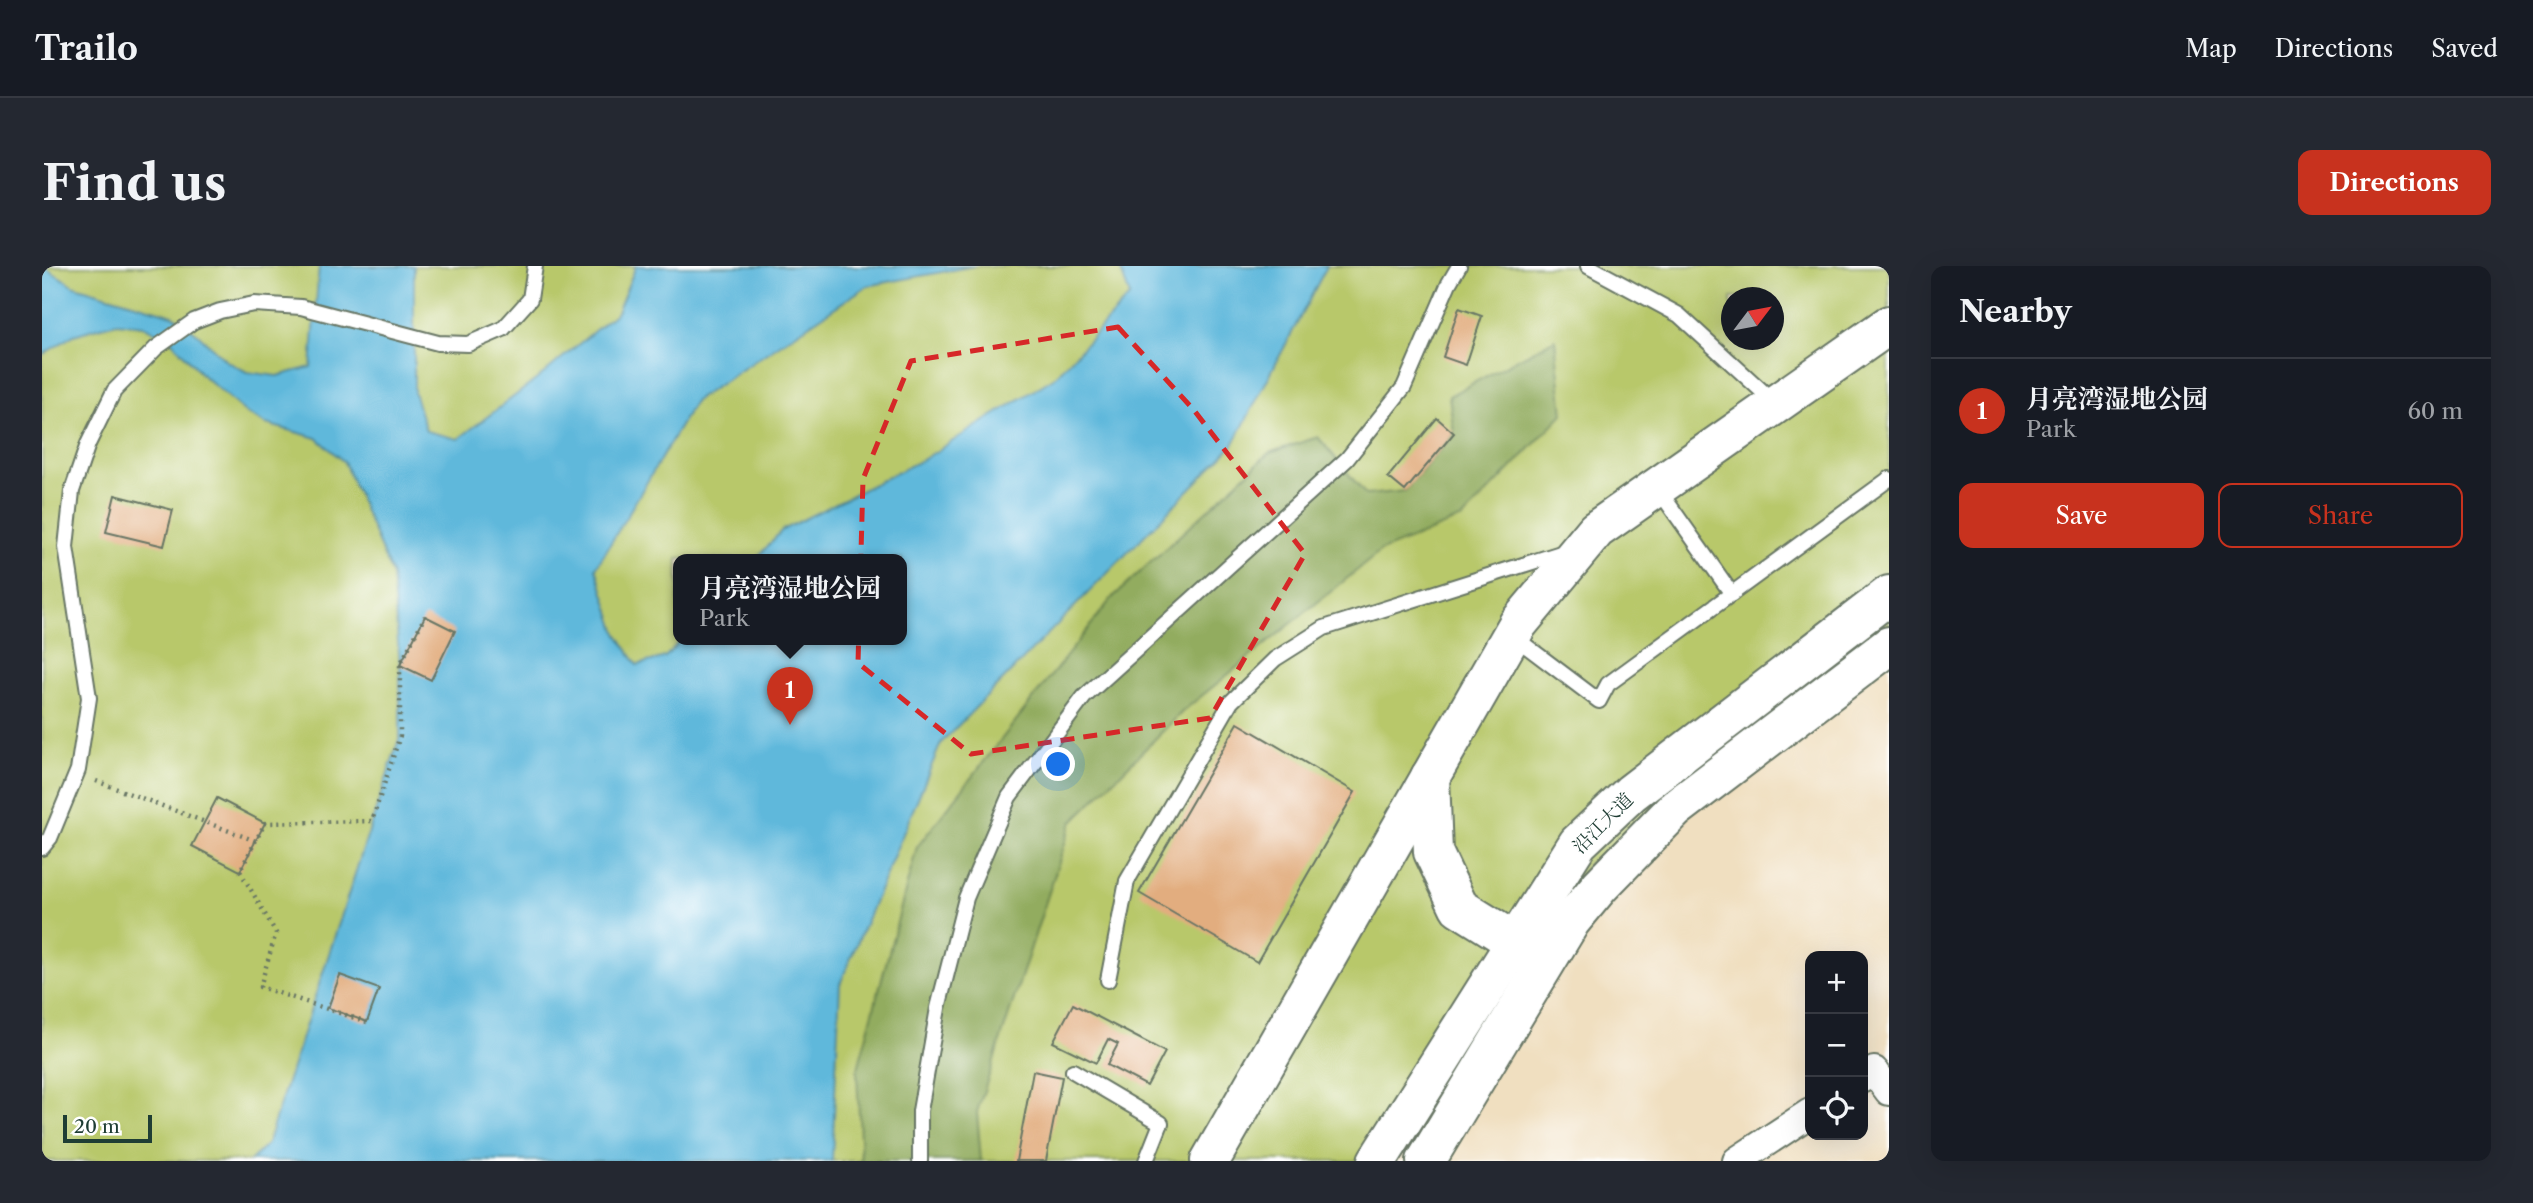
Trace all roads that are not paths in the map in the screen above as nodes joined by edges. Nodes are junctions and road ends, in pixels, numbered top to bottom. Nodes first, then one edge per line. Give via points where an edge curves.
1 (535, 266) edge
2 (1459, 266) edge
3 (1588, 266) edge
4 (1889, 325) edge
5 (1777, 405) junction
6 (1889, 479) edge
7 (1657, 488) junction
8 (1582, 546) junction
9 (1731, 594) junction
10 (1889, 595) edge
11 (1512, 635) junction
12 (1889, 646) edge
13 (1430, 777) junction
14 (42, 848) edge
15 (1515, 942) junction
16 (1108, 979) dead end
17 (1073, 1071) dead end
18 (1866, 1077) edge
19 (1889, 1091) edge
20 (1805, 1116) edge
21 (920, 1161) edge
22 (1146, 1161) edge
23 (1210, 1161) edge
24 (1377, 1161) edge
25 (1426, 1161) edge
26 (1737, 1161) edge

1 - 14 lane via 530,299 503,329 468,344 438,343 301,307 254,304 194,321 156,348 114,391 72,491 66,547 89,698 77,774
2 - 21 lane via 1404,387 1347,458 1084,697 1009,797 967,898 938,1008 920,1111
3 - 5 lane via 1679,315
4 - 5 main road
5 - 7 main road
6 - 9 lane
7 - 8 main road via 1595,530
7 - 9 lane
8 - 11 main road
8 - 16 lane via 1324,628 1275,659 1231,702 1127,881
9 - 11 lane via 1608,684 1599,701
10 - 15 main road, 沿江大道 via 1632,793 1578,843
11 - 13 main road
12 - 25 main road via 1675,808 1600,886 1571,921
13 - 15 main road via 1433,852 1459,907
13 - 23 main road
15 - 24 main road, 沿江大道
17 - 22 lane via 1161,1123
18 - 19 street via 1874,1071
20 - 26 street

